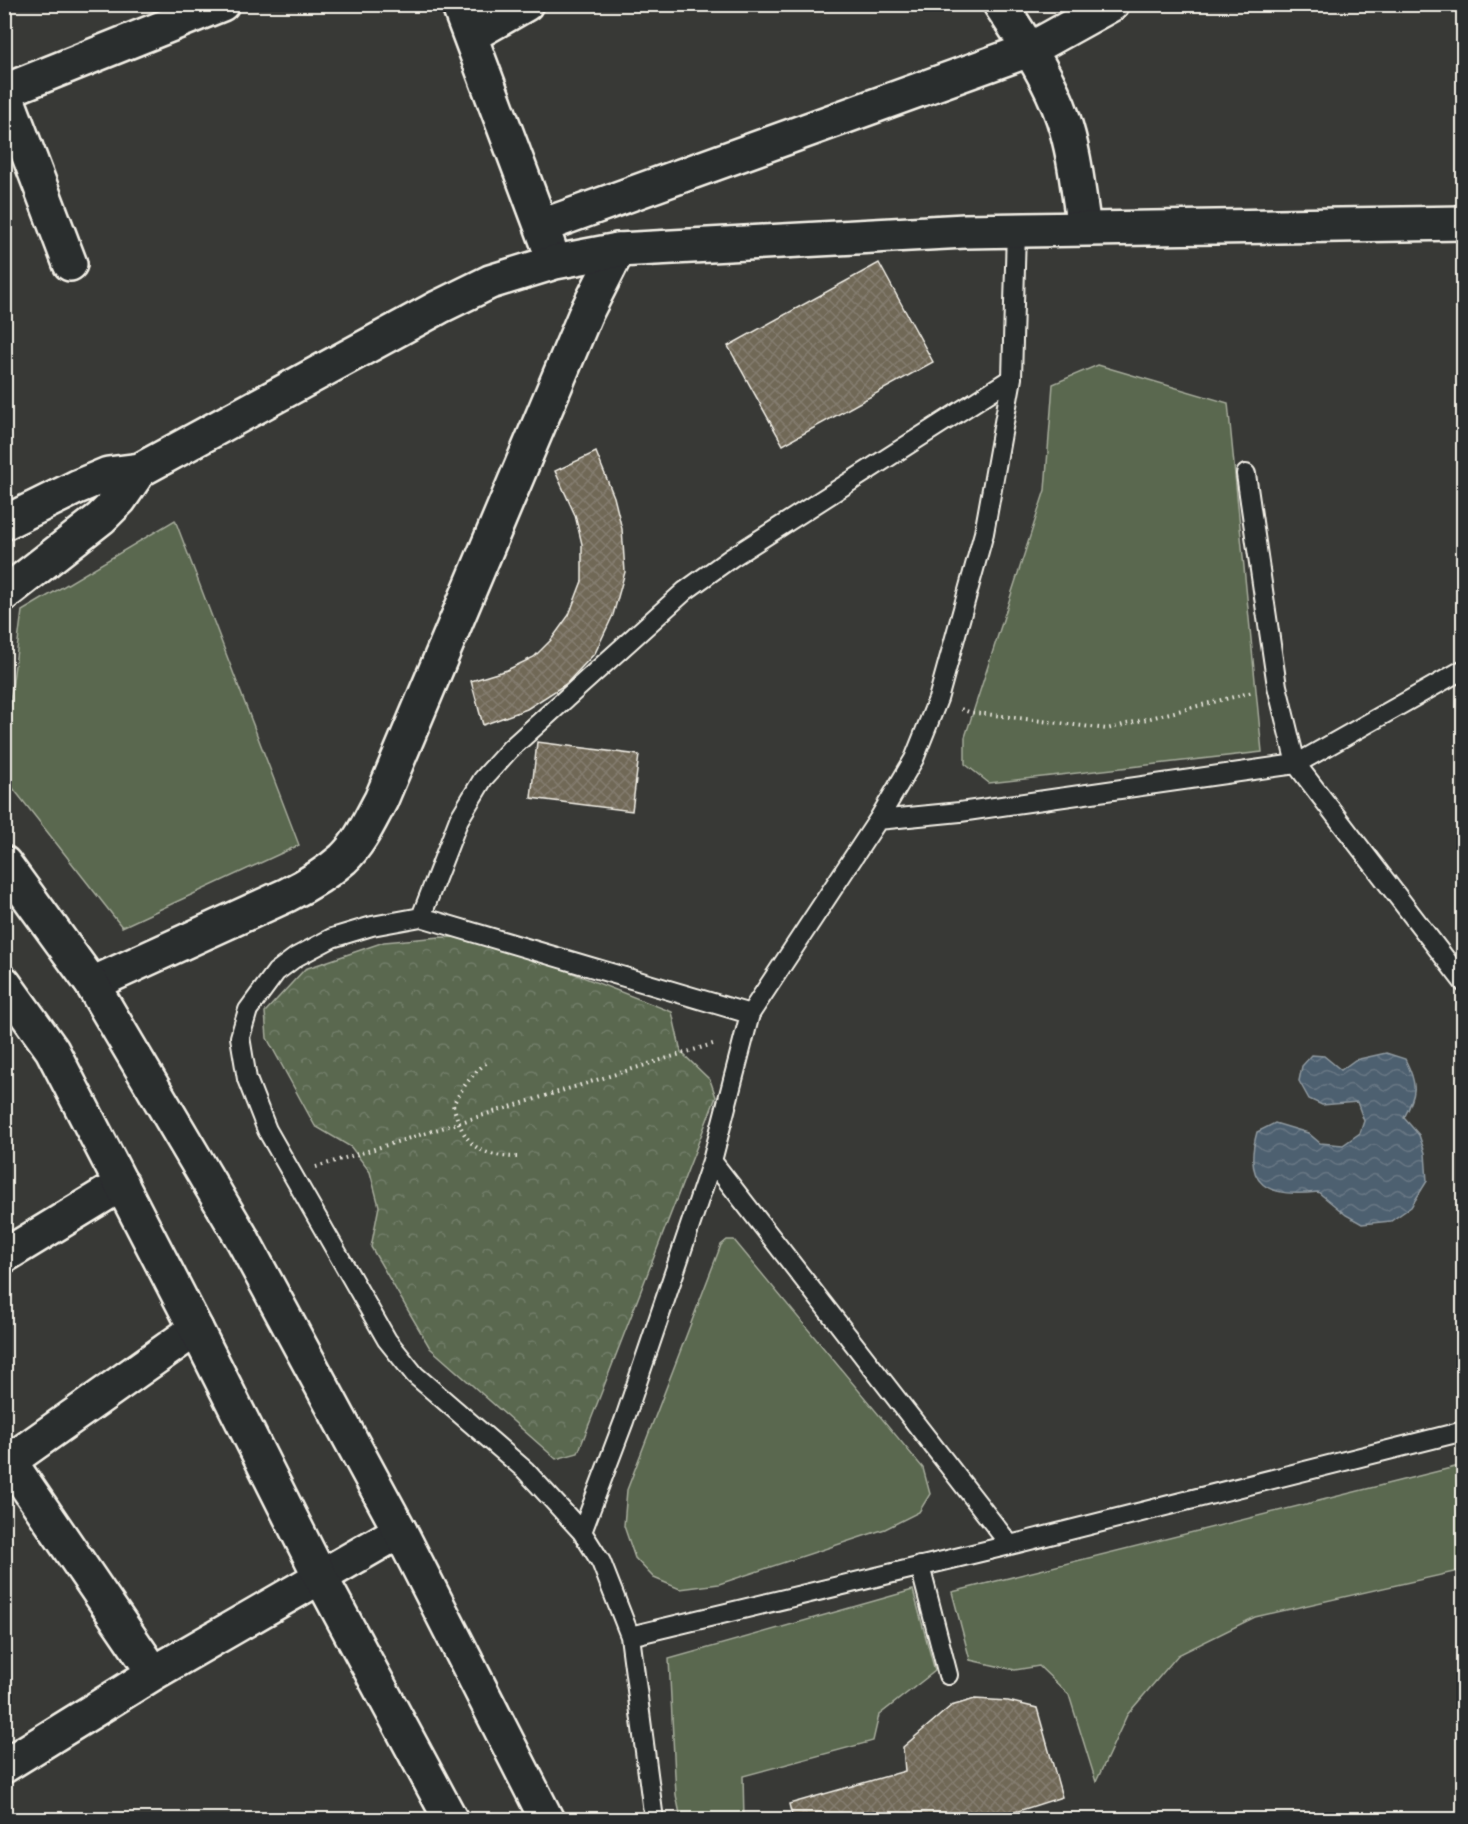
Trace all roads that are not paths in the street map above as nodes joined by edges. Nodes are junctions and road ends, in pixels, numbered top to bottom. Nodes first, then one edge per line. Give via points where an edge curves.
1 (222, 4) edge
2 (458, 4) edge
3 (526, 4) edge
4 (1000, 4) edge
5 (1112, 4) edge
6 (470, 36) junction
7 (1029, 50) junction
8 (5, 90) edge
9 (1464, 223) edge
10 (542, 226) junction
11 (1084, 228) junction
12 (1016, 230) junction
13 (618, 250) junction
14 (555, 262) junction
15 (70, 264) dead end
16 (1012, 378) junction
17 (140, 470) junction
18 (1246, 474) dead end
19 (4, 523) edge
20 (4, 594) edge
21 (1464, 669) edge
22 (1296, 764) junction
23 (878, 820) junction
24 (4, 863) edge
25 (421, 917) junction
26 (4, 983) edge
27 (1464, 983) edge
28 (92, 984) junction
29 (750, 1014) junction
30 (712, 1161) junction
31 (122, 1184) junction
32 (4, 1256) edge
33 (196, 1329) junction
34 (1464, 1431) edge
35 (6, 1459) edge
36 (400, 1531) junction
37 (582, 1532) junction
38 (1010, 1545) junction
39 (920, 1566) junction
40 (320, 1576) junction
41 (630, 1636) junction
42 (154, 1673) junction
43 (948, 1675) dead end
44 (4, 1766) edge
45 (451, 1820) edge
46 (547, 1820) edge
47 (654, 1820) edge

1 - 8 street
2 - 6 street
3 - 6 street
4 - 7 street
5 - 7 street
6 - 10 street
7 - 10 street
7 - 11 street via 1064,119
8 - 15 street
9 - 11 street
10 - 14 street
11 - 12 street
12 - 13 street
12 - 16 lane
13 - 14 street
13 - 28 street via 585,315 363,835 344,858 287,895
14 - 17 street via 490,282 439,307
16 - 23 lane via 984,533 938,699 914,759
16 - 25 lane via 685,591 510,749 483,779 459,819
17 - 19 street via 108,474
17 - 20 street via 101,518
18 - 22 lane via 1277,686
21 - 22 lane
22 - 23 lane
22 - 27 lane
23 - 29 lane
24 - 28 street
25 - 29 lane
25 - 37 lane via 332,938 276,972 248,1010 240,1037 247,1079 267,1130 387,1340 415,1375 525,1470
26 - 31 street via 52,1050
28 - 36 street via 243,1240
29 - 30 lane
30 - 37 lane
30 - 38 lane
31 - 32 street
31 - 33 street
33 - 35 street
33 - 40 street
34 - 38 lane
35 - 42 street
36 - 40 street
36 - 46 street
37 - 41 lane via 601,1562
38 - 39 lane
39 - 41 lane
39 - 43 lane
40 - 42 street
40 - 45 street
41 - 47 lane
42 - 44 street

